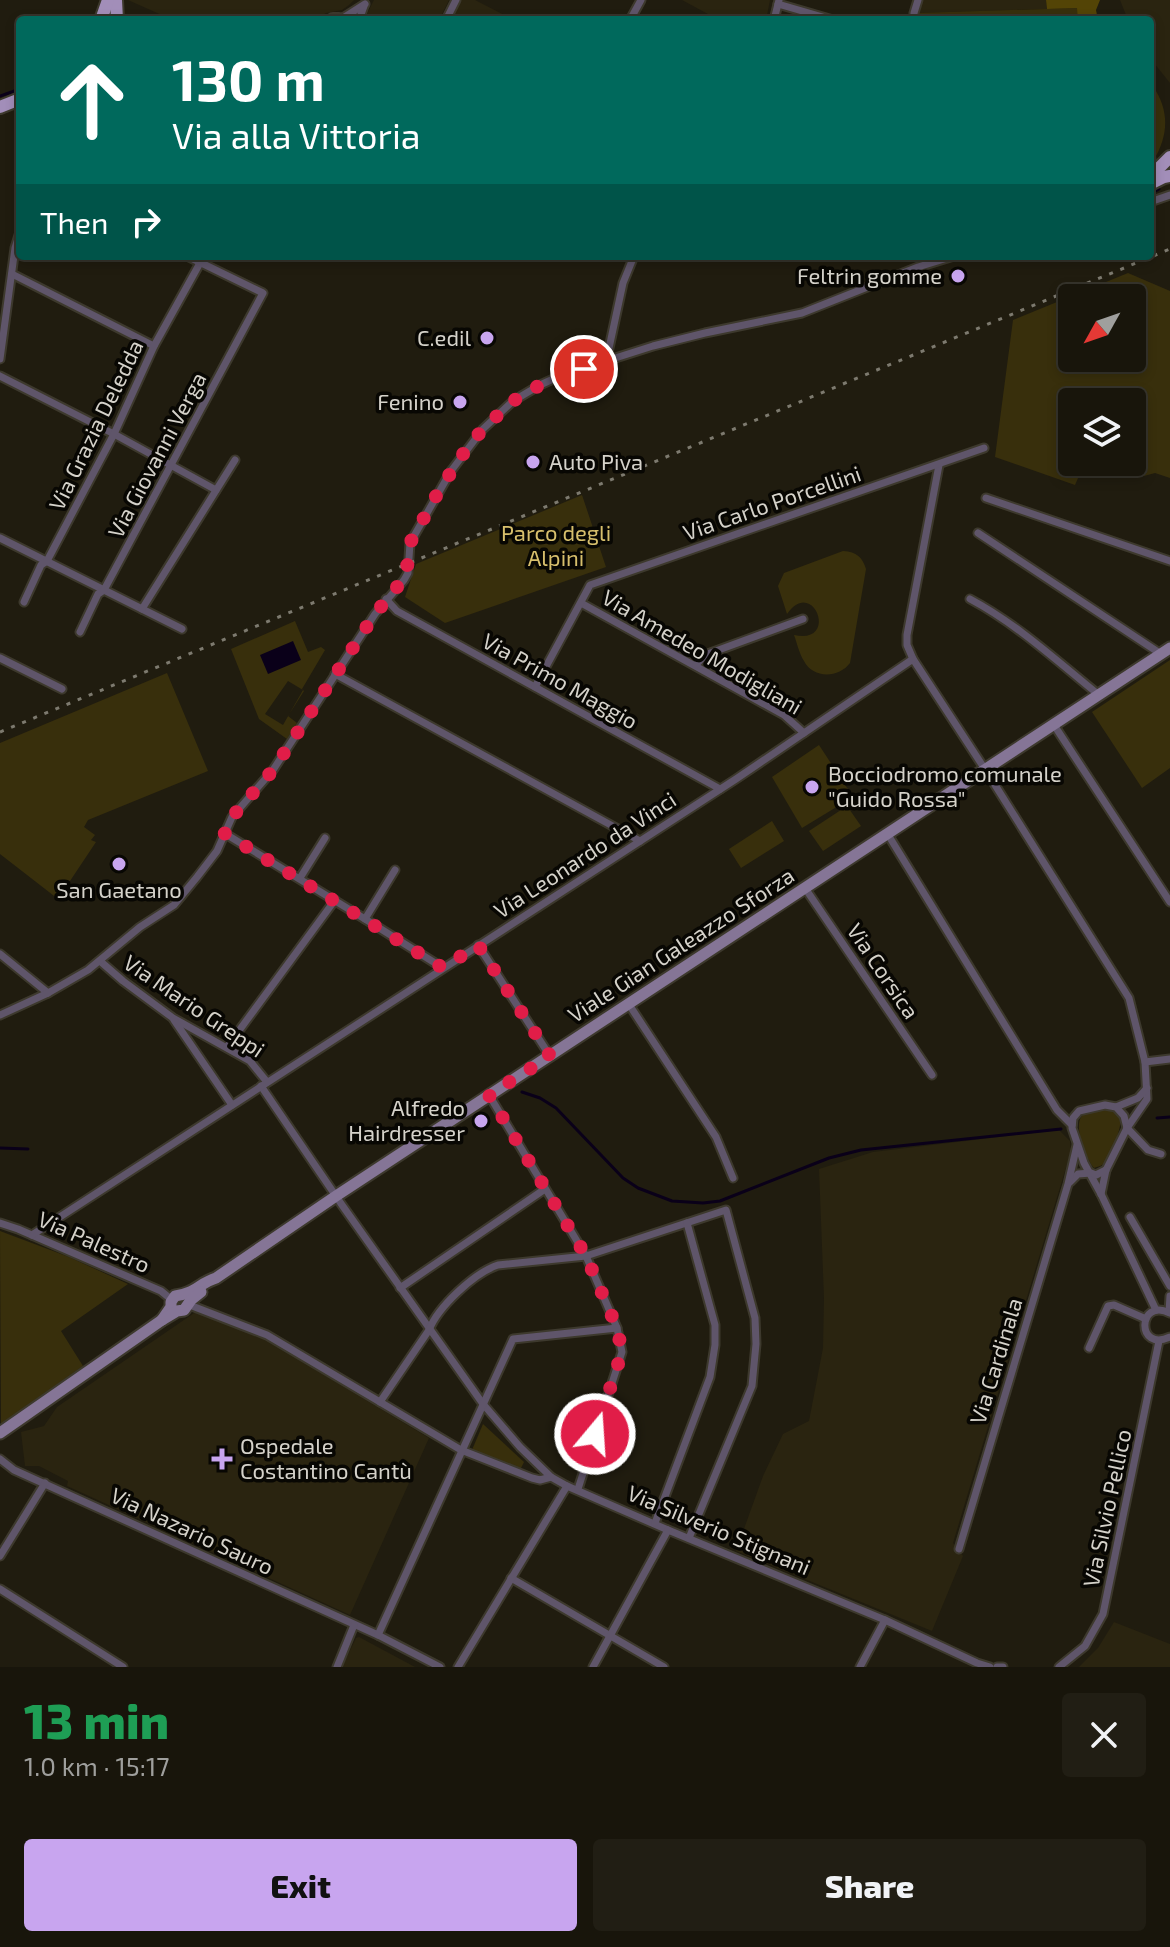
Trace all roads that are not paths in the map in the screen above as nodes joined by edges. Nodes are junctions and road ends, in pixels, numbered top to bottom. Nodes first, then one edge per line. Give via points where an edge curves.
1 (366, 2) edge
2 (778, 2) edge
3 (343, 16) edge
4 (821, 16) edge
5 (1170, 157) edge
6 (1154, 172) edge
7 (16, 253) edge
8 (194, 260) edge
9 (632, 260) edge
10 (941, 260) edge
11 (200, 263) junction
12 (12, 274) junction
13 (154, 346) junction
14 (0, 359) edge
15 (606, 362) junction
16 (0, 376) edge
17 (114, 434) junction
18 (984, 448) dead end
19 (235, 460) dead end
20 (173, 465) junction
21 (939, 465) junction
22 (216, 490) junction
23 (986, 498) dead end
24 (978, 533) dead end
25 (0, 538) edge
26 (47, 561) junction
27 (1170, 561) edge
28 (104, 590) junction
29 (386, 599) junction
30 (970, 599) dead end
31 (24, 602) dead end
32 (581, 603) junction
33 (142, 609) junction
34 (803, 619) dead end
35 (182, 629) dead end
36 (80, 632) dead end
37 (1165, 651) edge
38 (0, 658) edge
39 (913, 659) junction
40 (696, 665) junction
41 (335, 674) junction
42 (535, 687) junction
43 (62, 689) dead end
44 (1099, 695) junction
45 (1054, 725) junction
46 (804, 733) junction
47 (985, 770) junction
48 (720, 789) junction
49 (224, 833) junction
50 (887, 833) junction
51 (325, 838) dead end
52 (640, 841) junction
53 (395, 870) dead end
54 (300, 878) junction
55 (805, 888) junction
56 (335, 900) junction
57 (1170, 902) edge
58 (365, 919) junction
59 (478, 945) junction
60 (0, 954) edge
61 (100, 961) junction
62 (443, 968) junction
63 (48, 993) junction
64 (628, 1003) junction
65 (0, 1015) edge
66 (173, 1018) junction
67 (227, 1047) junction
68 (550, 1056) junction
69 (1170, 1059) edge
70 (1145, 1062) junction
71 (932, 1075) dead end
72 (264, 1084) junction
73 (1147, 1088) junction
74 (489, 1095) junction
75 (232, 1105) junction
76 (1116, 1107) junction
77 (1072, 1125) junction
78 (1127, 1128) junction
79 (1077, 1145) junction
80 (1161, 1154) dead end
81 (1106, 1170) junction
82 (1091, 1173) junction
83 (733, 1178) dead end
84 (1068, 1184) junction
85 (545, 1189) junction
86 (1101, 1194) junction
87 (336, 1196) junction
88 (1130, 1217) dead end
89 (0, 1223) edge
90 (687, 1223) junction
91 (32, 1235) junction
92 (586, 1256) junction
93 (1170, 1286) edge
94 (400, 1288) junction
95 (1170, 1296) edge
96 (178, 1303) junction
97 (1156, 1310) junction
98 (1170, 1312) edge
99 (1146, 1319) junction
100 (617, 1328) junction
101 (429, 1330) junction
102 (1170, 1337) edge
103 (1159, 1341) junction
104 (1089, 1348) dead end
105 (380, 1402) junction
106 (483, 1404) junction
107 (0, 1433) edge
108 (461, 1450) junction
109 (0, 1459) edge
110 (551, 1477) junction
111 (45, 1483) junction
112 (567, 1486) junction
113 (578, 1489) junction
114 (655, 1523) junction
115 (668, 1530) junction
116 (689, 1538) junction
117 (959, 1549) dead end
118 (0, 1556) edge
119 (511, 1578) junction
120 (0, 1589) edge
121 (885, 1620) junction
122 (354, 1625) junction
123 (378, 1635) junction
124 (610, 1636) junction
125 (979, 1665) edge
126 (123, 1667) edge
127 (337, 1667) edge
128 (440, 1667) edge
129 (458, 1667) edge
130 (593, 1667) edge
131 (664, 1667) edge
132 (860, 1667) edge
133 (990, 1667) edge
134 (1059, 1667) edge

1 - 3 street
2 - 4 street
5 - 6 main road
7 - 12 street
8 - 11 street
9 - 15 street
10 - 15 street via 792,316 705,333
11 - 13 street, Via Grazia Deledda
11 - 20 street, Via Giovanni Verga via 263,293
12 - 13 street
12 - 14 street
13 - 17 street, Via Grazia Deledda
15 - 29 street via 526,392 483,429 440,489 410,543 406,576
16 - 17 street
17 - 20 street
17 - 26 street, Via Grazia Deledda
18 - 21 street, Via Carlo Porcellini
19 - 22 street
20 - 22 street
20 - 28 street, Via Giovanni Verga
21 - 32 street, Via Carlo Porcellini via 590,585
21 - 39 street via 907,635
22 - 33 street
23 - 27 street
24 - 37 street
25 - 26 street
26 - 28 street
26 - 31 street, Via Grazia Deledda
28 - 33 street
28 - 36 street, Via Giovanni Verga
29 - 41 street
29 - 42 street, Via Primo Maggio via 397,611
30 - 44 street
32 - 40 street, Via Amedeo Modigliani
32 - 42 street, Via Carlo Porcellini
33 - 35 street
34 - 40 street via 705,655
37 - 44 street, Viale Gian Galeazzo Sforza
38 - 43 street
39 - 46 street, Via Leonardo da Vinci
39 - 47 street
40 - 46 street, Via Amedeo Modigliani via 784,715
41 - 49 street via 273,770
41 - 52 street
42 - 48 street, Via Primo Maggio
44 - 45 street, Viale Gian Galeazzo Sforza
45 - 47 street, Viale Gian Galeazzo Sforza
45 - 57 street
46 - 48 street, Via Leonardo da Vinci
47 - 50 street, Viale Gian Galeazzo Sforza
47 - 70 street via 1129,998
48 - 52 street, Via Leonardo da Vinci
49 - 54 street
49 - 61 street via 215,854 174,905
50 - 55 street, Viale Gian Galeazzo Sforza
50 - 77 street via 1057,1110
51 - 54 street
52 - 59 street, Via Leonardo da Vinci
53 - 58 street
54 - 56 street
55 - 64 street, Viale Gian Galeazzo Sforza
55 - 71 street, Via Corsica
56 - 58 street
56 - 67 street
58 - 62 street
59 - 62 street, Via Leonardo da Vinci
59 - 68 street
60 - 63 street
61 - 63 street
61 - 66 street, Via Mario Greppi
62 - 72 street, Via Leonardo da Vinci
63 - 65 street
64 - 68 street, Viale Gian Galeazzo Sforza
64 - 83 street via 716,1137
66 - 67 street, Via Mario Greppi
66 - 75 street
67 - 72 street, Via Mario Greppi via 250,1061
68 - 74 street, Viale Gian Galeazzo Sforza
69 - 70 street
70 - 73 street
72 - 75 street, Via Leonardo da Vinci
72 - 87 street, Via Mario Greppi
73 - 76 street
73 - 78 street via 1147,1099
74 - 85 street
74 - 87 street, Viale Gian Galeazzo Sforza
75 - 91 street, Via Leonardo da Vinci
76 - 77 street via 1079,1111
76 - 78 street
77 - 79 street
78 - 80 street via 1148,1150
78 - 81 street
79 - 82 street
79 - 84 street, Via Cardinala
81 - 82 street
81 - 86 street
82 - 84 street via 1078,1174
82 - 86 street
84 - 117 street, Via Cardinala
85 - 92 street
85 - 94 street
86 - 97 street
87 - 94 street, Via Silverio Stignani
87 - 96 street, Viale Gian Galeazzo Sforza
88 - 93 street
89 - 91 street, Via Palestro
90 - 92 street
90 - 114 street via 715,1325 715,1345 710,1377
90 - 116 street via 726,1210 755,1318 756,1344 752,1386
91 - 96 street, Via Palestro
92 - 100 street
92 - 101 street via 485,1270 462,1288
94 - 101 street, Via Silverio Stignani
95 - 98 street
96 - 105 street, Via Palestro via 267,1335
96 - 107 street, Viale Gian Galeazzo Sforza via 162,1320
97 - 98 street
97 - 99 street
99 - 103 street via 1147,1333
99 - 104 street via 1108,1306
100 - 106 street via 513,1339
100 - 113 street via 622,1352
101 - 105 street
101 - 106 street, Via Silverio Stignani
102 - 103 street
103 - 134 street, Via Silvio Pellico via 1103,1614 1085,1646
105 - 108 street, Via Palestro
106 - 108 street
106 - 110 street, Via Silverio Stignani
108 - 110 street, Via Palestro via 532,1478
108 - 123 street
109 - 111 street, Via Nazario Sauro
110 - 112 street, Via Silverio Stignani
111 - 118 street
111 - 122 street, Via Nazario Sauro
112 - 113 street, Via Silverio Stignani
112 - 119 street
113 - 114 street, Via Silverio Stignani
114 - 115 street, Via Silverio Stignani
115 - 116 street, Via Silverio Stignani
115 - 124 street
116 - 121 street, Via Silverio Stignani
119 - 124 street
119 - 129 street
120 - 126 street
121 - 125 street, Via Silverio Stignani
121 - 132 street
122 - 123 street, Via Nazario Sauro
122 - 127 street
123 - 128 street, Via Nazario Sauro
124 - 130 street
124 - 131 street
125 - 133 street, Via Silverio Stignani

